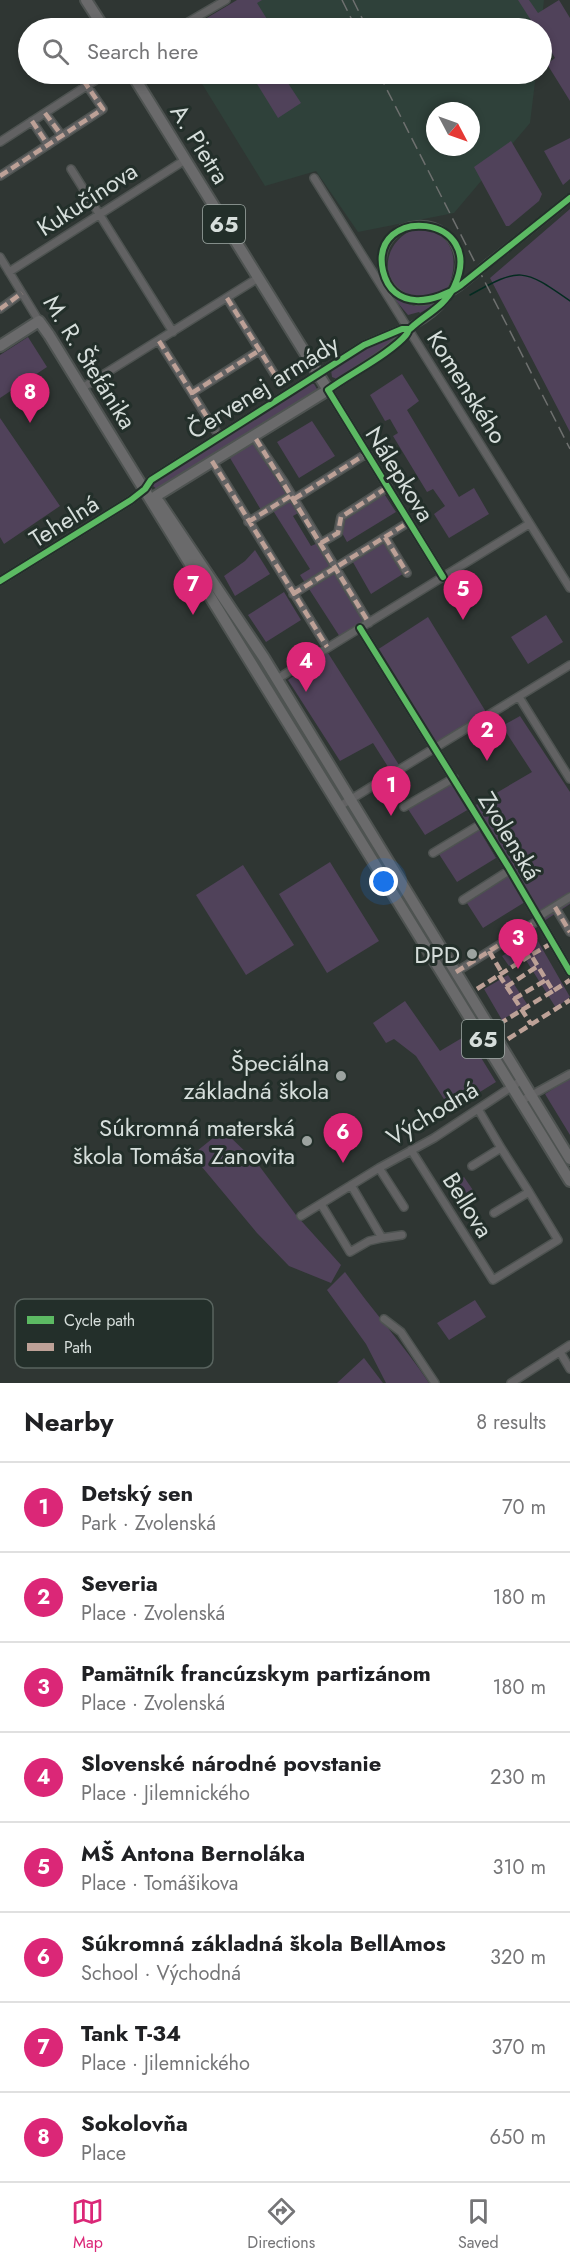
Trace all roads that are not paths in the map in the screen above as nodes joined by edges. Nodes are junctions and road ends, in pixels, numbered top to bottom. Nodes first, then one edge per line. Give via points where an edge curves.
1 (86, 0) edge
2 (224, 0) edge
3 (98, 18) edge
4 (194, 18) edge
5 (138, 84) edge
6 (87, 85) joint
7 (45, 112) junction
8 (32, 121) junction
9 (62, 136) junction
10 (0, 142) edge
11 (48, 145) junction
12 (185, 160) junction
13 (71, 169) dead end
14 (1, 173) edge
15 (314, 178) dead end
16 (570, 198) edge
17 (100, 214) junction
18 (0, 257) edge
19 (9, 272) junction
20 (258, 278) junction
21 (22, 293) junction
22 (227, 298) junction
23 (1, 305) edge
24 (39, 321) junction
25 (409, 329) junction
26 (173, 332) junction
27 (159, 341) junction
28 (0, 346) edge
29 (260, 350) junction
30 (318, 374) junction
31 (275, 375) dead end
32 (82, 388) junction
33 (328, 390) junction
34 (192, 393) junction
35 (219, 436) junction
36 (253, 436) junction
37 (366, 454) junction
38 (212, 461) junction
39 (388, 487) junction
40 (145, 489) junction
41 (156, 496) junction
42 (293, 497) junction
43 (248, 522) junction
44 (409, 522) junction
45 (529, 524) junction
46 (385, 537) junction
47 (321, 543) junction
48 (336, 568) junction
49 (407, 573) dead end
50 (443, 577) junction
51 (0, 581) edge
52 (570, 588) edge
53 (293, 594) junction
54 (369, 623) junction
55 (360, 628) junction
56 (255, 644) junction
57 (327, 647) junction
58 (245, 651) junction
59 (570, 665) edge
60 (276, 679) junction
61 (519, 697) junction
62 (435, 748) junction
63 (454, 778) junction
64 (570, 779) edge
65 (351, 800) junction
66 (340, 806) junction
67 (404, 807) dead end
68 (481, 824) junction
69 (433, 853) dead end
70 (510, 870) junction
71 (570, 897) edge
72 (463, 900) dead end
73 (555, 907) junction
74 (538, 919) junction
75 (570, 932) edge
76 (456, 972) junction
77 (570, 972) edge
78 (570, 1074) edge
79 (517, 1083) junction
80 (531, 1096) junction
81 (521, 1101) junction
82 (478, 1109) junction
83 (501, 1148) junction
84 (411, 1150) junction
85 (570, 1159) edge
86 (472, 1166) dead end
87 (379, 1168) junction
88 (570, 1181) edge
89 (351, 1185) junction
90 (529, 1192) junction
91 (321, 1204) junction
92 (404, 1207) dead end
93 (494, 1213) dead end
94 (301, 1216) dead end
95 (402, 1235) dead end
96 (382, 1238) junction
97 (384, 1319) dead end
98 (570, 1345) edge
99 (560, 1352) junction
100 (570, 1369) edge
101 (435, 1383) edge
102 (511, 1383) edge

1 - 3 main road
2 - 4 street
5 - 12 main road, A. Pietra / 65
6 - 7 street
6 - 9 street via 103,110
7 - 8 street
7 - 9 street
8 - 10 street
8 - 11 street
9 - 11 street
11 - 14 street
12 - 17 street, Kukučínova
12 - 20 main road, A. Pietra / 65
13 - 17 street
15 - 25 street, Komenského
16 - 25 street, Červenej armády, bridge via 461,285 437,298 420,301 401,296 387,282 382,261 396,233 410,226 436,227 450,238 460,262 456,282 446,300
17 - 19 street, Kukučínova
17 - 26 street
18 - 19 street, M. R. Štefánika
19 - 21 street, M. R. Štefánika
20 - 22 street
20 - 30 main road, A. Pietra / 65
21 - 23 street
21 - 24 street, M. R. Štefánika
22 - 26 street
22 - 29 street
24 - 28 main road
24 - 32 main road, M. R. Štefánika / 65
25 - 30 street, Červenej armády via 378,338
25 - 33 street, Červenej armády via 385,353
25 - 45 street, Komenského
26 - 27 street
27 - 32 street
27 - 34 street
29 - 31 street
29 - 34 street
30 - 33 main road, A. Pietra / 65
30 - 35 street, Červenej armády
32 - 40 main road, M. R. Štefánika / 65
33 - 36 main road, Červenej armády
33 - 37 street, Nálepkova
34 - 35 street
35 - 40 street, Červenej armády via 151,480
36 - 38 main road, Červenej armády
36 - 42 street
37 - 39 street, Nálepkova
37 - 42 street
38 - 41 main road, Červenej armády
38 - 43 street
39 - 44 street, Nálepkova
39 - 47 street via 341,517 338,533
40 - 41 main road
40 - 51 street, Tehelná
40 - 58 main road, 65
41 - 56 main road, 65
42 - 43 street
42 - 47 street
43 - 53 street
44 - 46 street
44 - 50 street, Nálepkova
45 - 50 street
45 - 52 street, Komenského
46 - 48 street
46 - 49 street
47 - 48 street
48 - 53 street
48 - 54 street
50 - 54 street
53 - 57 street
54 - 55 street
55 - 57 street
55 - 62 street, Zvolenská
56 - 58 street
56 - 60 main road, 65
57 - 60 street
58 - 66 main road, 65
59 - 61 street
60 - 65 main road, 65
61 - 62 street
61 - 64 street
62 - 63 street, Zvolenská
62 - 65 street
63 - 67 street, Zvolenská
63 - 68 street, Zvolenská
65 - 66 street
65 - 76 main road, 65
66 - 79 main road, 65
68 - 69 street, Zvolenská
68 - 70 street, Zvolenská
70 - 72 street, Zvolenská
70 - 74 street, Zvolenská
71 - 73 street
73 - 74 street
73 - 75 street
74 - 76 street
74 - 77 street, Zvolenská
76 - 79 main road, 65
78 - 80 street
79 - 80 main road, 65
79 - 81 main road, 65
79 - 82 street, Východná
80 - 81 street
80 - 85 main road, 65
81 - 88 main road, 65
82 - 83 street
82 - 84 street, Východná
83 - 86 street
83 - 90 street
84 - 87 street, Východná
84 - 90 street, Bellova via 493,1280 558,1240
87 - 89 street, Východná
87 - 92 street
89 - 91 street, Východná
89 - 96 street
90 - 93 street
91 - 94 street, Východná
91 - 96 street via 350,1252
95 - 96 street
97 - 101 street via 401,1332
98 - 99 street
99 - 100 street
99 - 102 street

